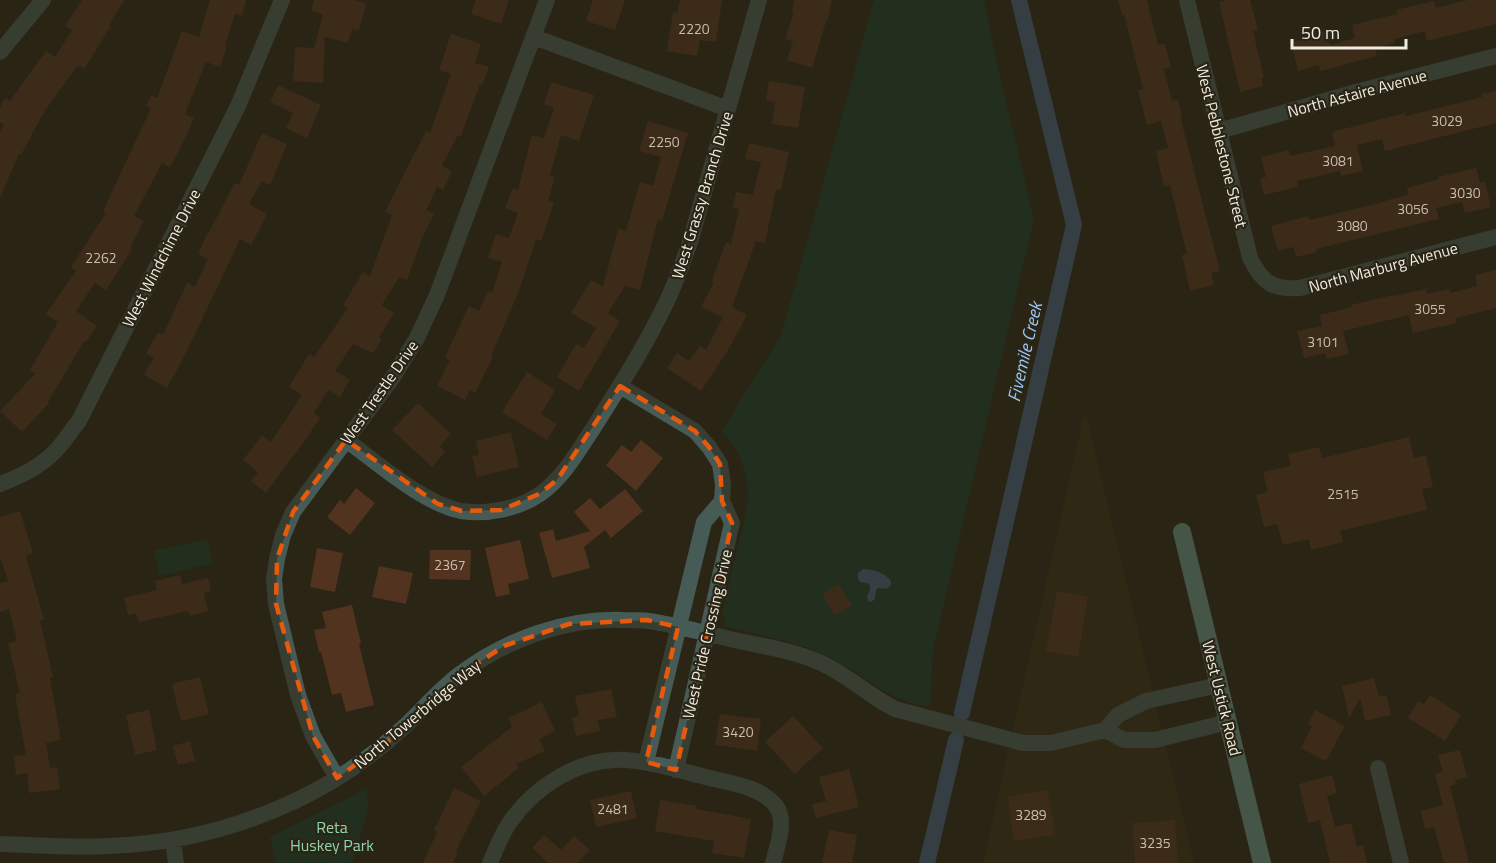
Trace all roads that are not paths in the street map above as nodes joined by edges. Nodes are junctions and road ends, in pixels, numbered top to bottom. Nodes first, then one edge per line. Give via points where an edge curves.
1 (43, 0) edge
2 (282, 0) edge
3 (547, 0) edge
4 (759, 0) edge
5 (1187, 0) edge
6 (534, 37) junction
7 (0, 51) edge
8 (1496, 56) edge
9 (728, 110) junction
10 (1219, 131) junction
11 (1496, 237) edge
12 (1271, 284) joint
13 (620, 386) junction
14 (346, 440) junction
15 (0, 484) edge
16 (722, 501) junction
17 (1182, 532) dead end
18 (678, 627) junction
19 (707, 634) junction
20 (1219, 685) junction
21 (1228, 722) junction
22 (1106, 730) junction
23 (646, 762) junction
24 (1378, 768) dead end
25 (676, 770) junction
26 (337, 778) junction
27 (172, 840) junction
28 (0, 844) edge
29 (177, 863) edge
30 (490, 863) edge
31 (773, 863) edge
32 (1262, 863) edge
33 (1401, 863) edge

1 - 7 street
2 - 15 street, West Windchime Drive via 238,106 79,421 43,462
3 - 6 street, West Trestle Drive
4 - 9 street, West Grassy Branch Drive
5 - 10 street, West Pebblestone Street
6 - 9 street
6 - 14 street, West Trestle Drive via 428,318 393,377
8 - 10 street, North Astaire Avenue
9 - 13 street, West Grassy Branch Drive via 678,276
10 - 12 street, West Pebblestone Street via 1250,258 1258,274
11 - 12 street, North Marburg Avenue via 1300,288
13 - 14 street, West Grassy Branch Drive via 557,480 531,499 501,510 462,511 438,504
13 - 16 street, West Pride Crossing Drive via 695,431 720,464
14 - 26 street, West Trestle Drive via 293,512 283,535 274,579 276,604 298,695 313,736
16 - 18 street, West Pride Crossing Drive via 704,522
16 - 19 street, West Pride Crossing Drive via 732,523
17 - 20 main road, West Ustick Road
18 - 19 street, North Towerbridge Way
18 - 23 street, West Pride Crossing Drive
18 - 26 street, North Towerbridge Way via 647,620 610,620 569,624 521,639 458,676 390,740
19 - 22 street, North Towerbridge Way via 803,656 835,670 896,710 1023,743 1051,743
19 - 25 street, West Pride Crossing Drive
20 - 21 main road, West Ustick Road
20 - 22 street, North Towerbridge Way via 1146,701 1118,715
21 - 22 street via 1155,740 1124,740
21 - 32 main road, West Ustick Road
23 - 25 street
23 - 30 street via 623,760 584,766 549,783 508,824
24 - 33 street
25 - 31 street via 757,790 777,807 782,825
26 - 27 street, North Towerbridge Way via 273,811 219,830
27 - 28 street, North Towerbridge Way via 108,846
27 - 29 street

